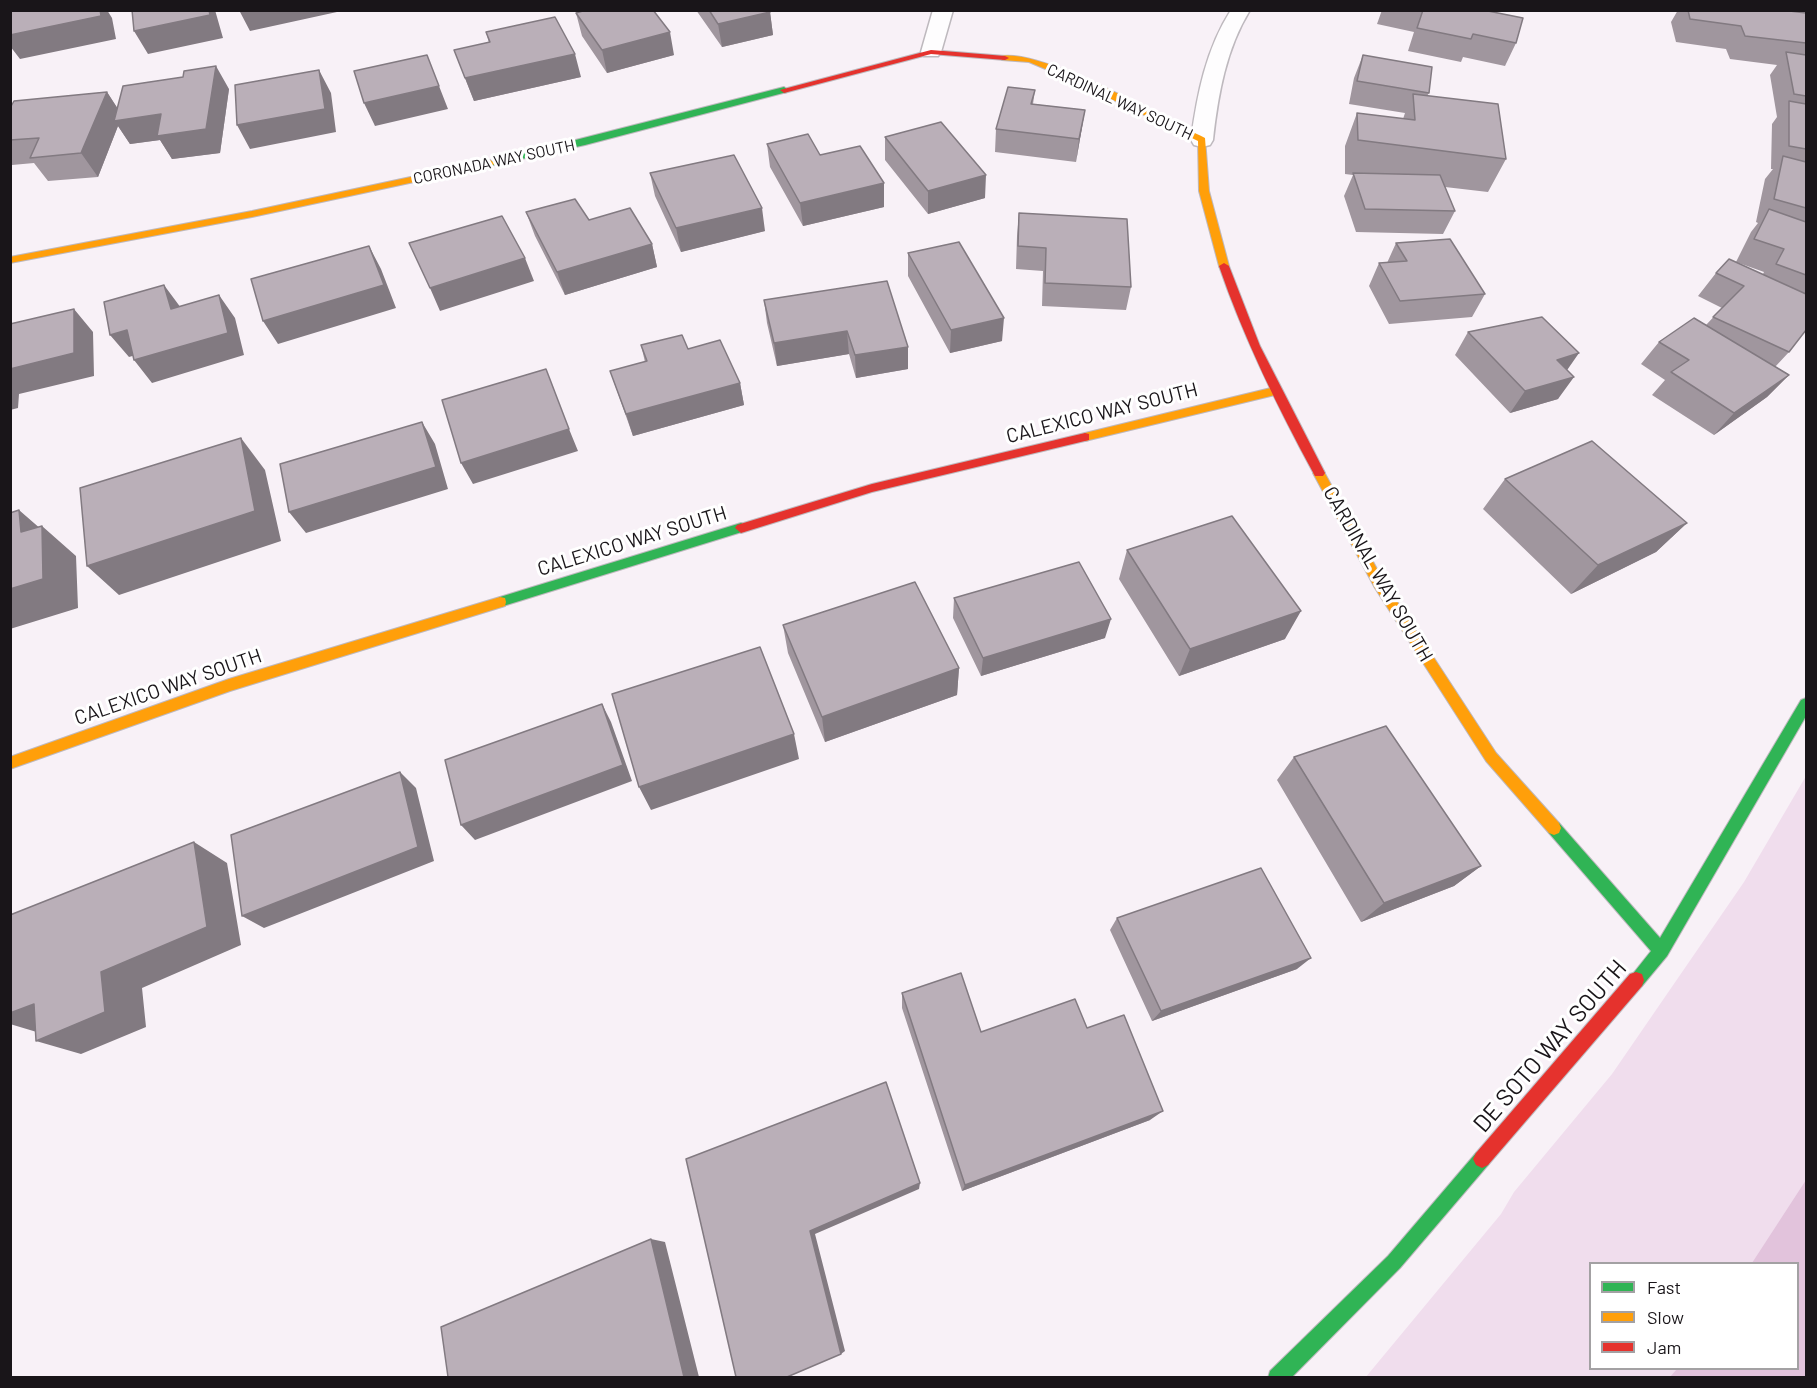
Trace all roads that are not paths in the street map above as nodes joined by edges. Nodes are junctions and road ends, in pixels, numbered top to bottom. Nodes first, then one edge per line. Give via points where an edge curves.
1 (943, 10) edge
2 (1241, 10) edge
3 (931, 52) junction
4 (1202, 140) junction
5 (10, 260) edge
6 (1275, 391) junction
7 (1806, 704) edge
8 (10, 763) edge
9 (1661, 951) junction
10 (1276, 1377) edge

1 - 3 street
2 - 4 street, CARDINAL WAY SOUTH via 1232,22 1207,98
3 - 4 street, CARDINAL WAY SOUTH via 1030,60
3 - 5 street, CORONADA WAY SOUTH via 582,143 252,214
4 - 6 street, CARDINAL WAY SOUTH via 1204,191 1219,253 1238,309
6 - 8 street, CALEXICO WAY SOUTH via 872,488 229,685
6 - 9 street, CARDINAL WAY SOUTH via 1379,584 1491,757
7 - 9 street, DE SOTO WAY SOUTH
9 - 10 street, DE SOTO WAY SOUTH via 1394,1262

